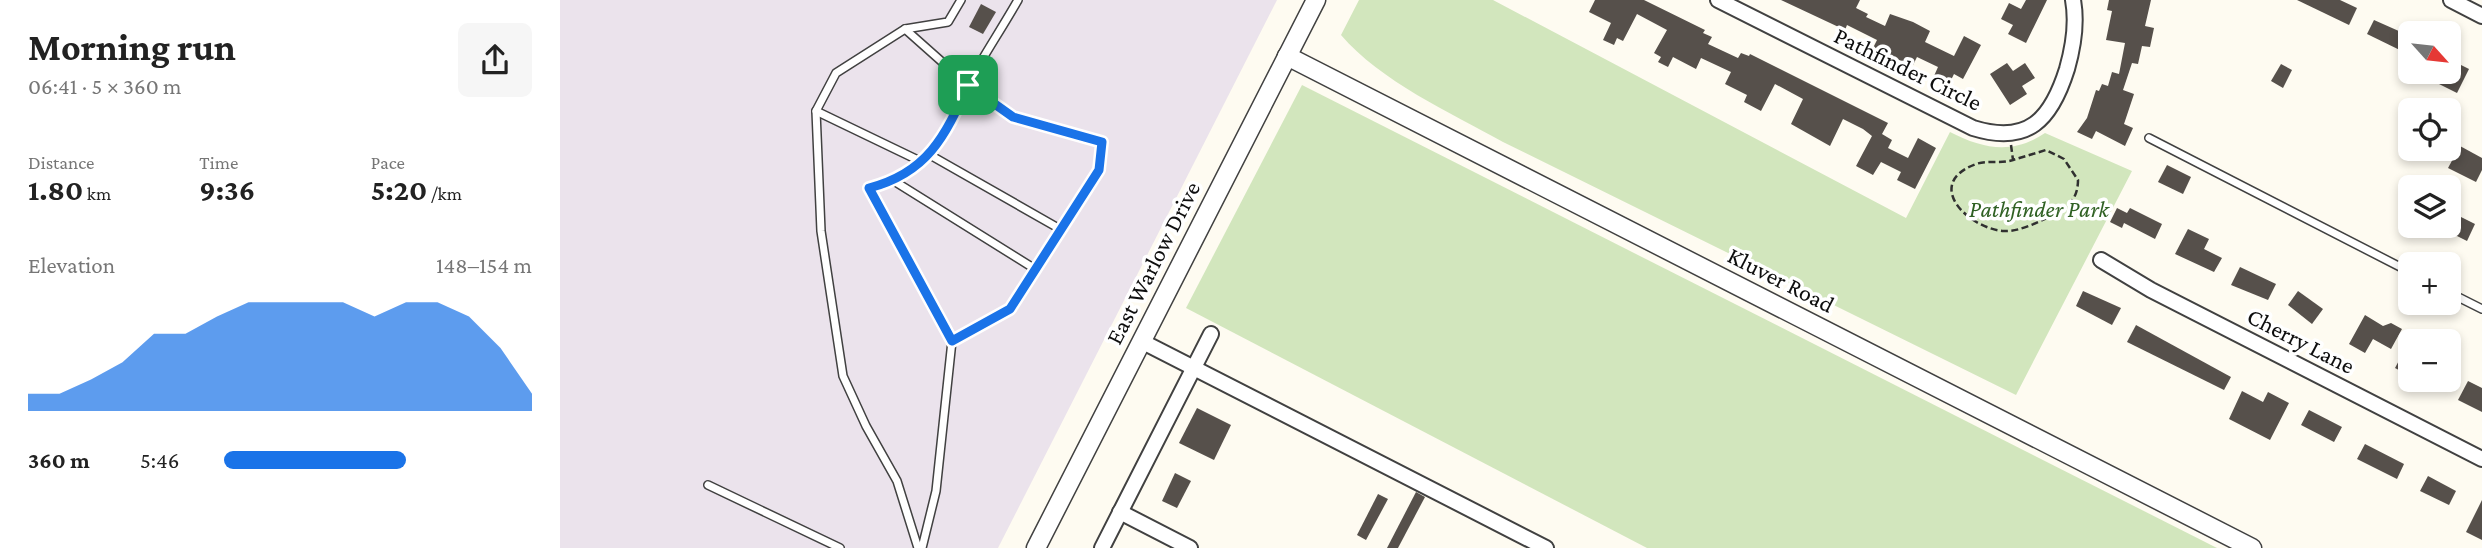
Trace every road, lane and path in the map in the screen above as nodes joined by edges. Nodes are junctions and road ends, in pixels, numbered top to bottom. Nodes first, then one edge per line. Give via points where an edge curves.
1 (961, 0) edge
2 (1018, 0) edge
3 (1315, 0) edge
4 (1718, 0) edge
5 (2073, 0) edge
6 (2451, 0) edge
7 (2482, 16) edge
8 (905, 29) junction
9 (1287, 55) junction
10 (968, 85) junction
11 (816, 111) junction
12 (2149, 138) dead end
13 (2011, 145) dead end
14 (930, 155) junction
15 (2013, 160) junction
16 (922, 162) junction
17 (894, 181) junction
18 (1060, 229) junction
19 (2101, 260) dead end
20 (2398, 266) edge
21 (1035, 269) junction
22 (2461, 298) edge
23 (2482, 309) edge
24 (1210, 334) dead end
25 (952, 341) junction
26 (1141, 341) junction
27 (1194, 367) junction
28 (2482, 459) edge
29 (708, 485) dead end
30 (1120, 512) junction
31 (840, 548) edge
32 (920, 548) edge
33 (1035, 548) edge
34 (1102, 548) edge
35 (1190, 548) edge
36 (1546, 548) edge
37 (2252, 548) edge

1 - 8 lane via 948,22
2 - 10 lane
3 - 9 street, East Warlow Drive
4 - 5 street, Pathfinder Circle via 1993,134 2013,133 2047,115 2071,55
6 - 7 street
8 - 10 lane
8 - 11 lane via 836,73
9 - 26 street, East Warlow Drive
9 - 37 street, Kluver Road
10 - 14 lane
10 - 18 lane via 1013,117 1102,142 1099,170
11 - 16 lane
11 - 32 lane via 821,230 843,376 897,481
12 - 20 lane
13 - 15 path
14 - 16 lane
14 - 18 lane
15 - 15 path via 2046,150 2055,152 2075,171 2076,197 2058,213 2004,231 1955,206 1953,184 1964,171 1985,162
16 - 17 lane
17 - 21 lane
17 - 25 lane via 869,188
18 - 21 lane
19 - 28 street, Cherry Lane
21 - 25 lane via 1010,309
22 - 23 lane
24 - 27 street
25 - 32 lane via 936,491
26 - 27 street
26 - 33 street, East Warlow Drive
27 - 30 street
27 - 36 street
29 - 31 lane
30 - 34 street
30 - 35 street

